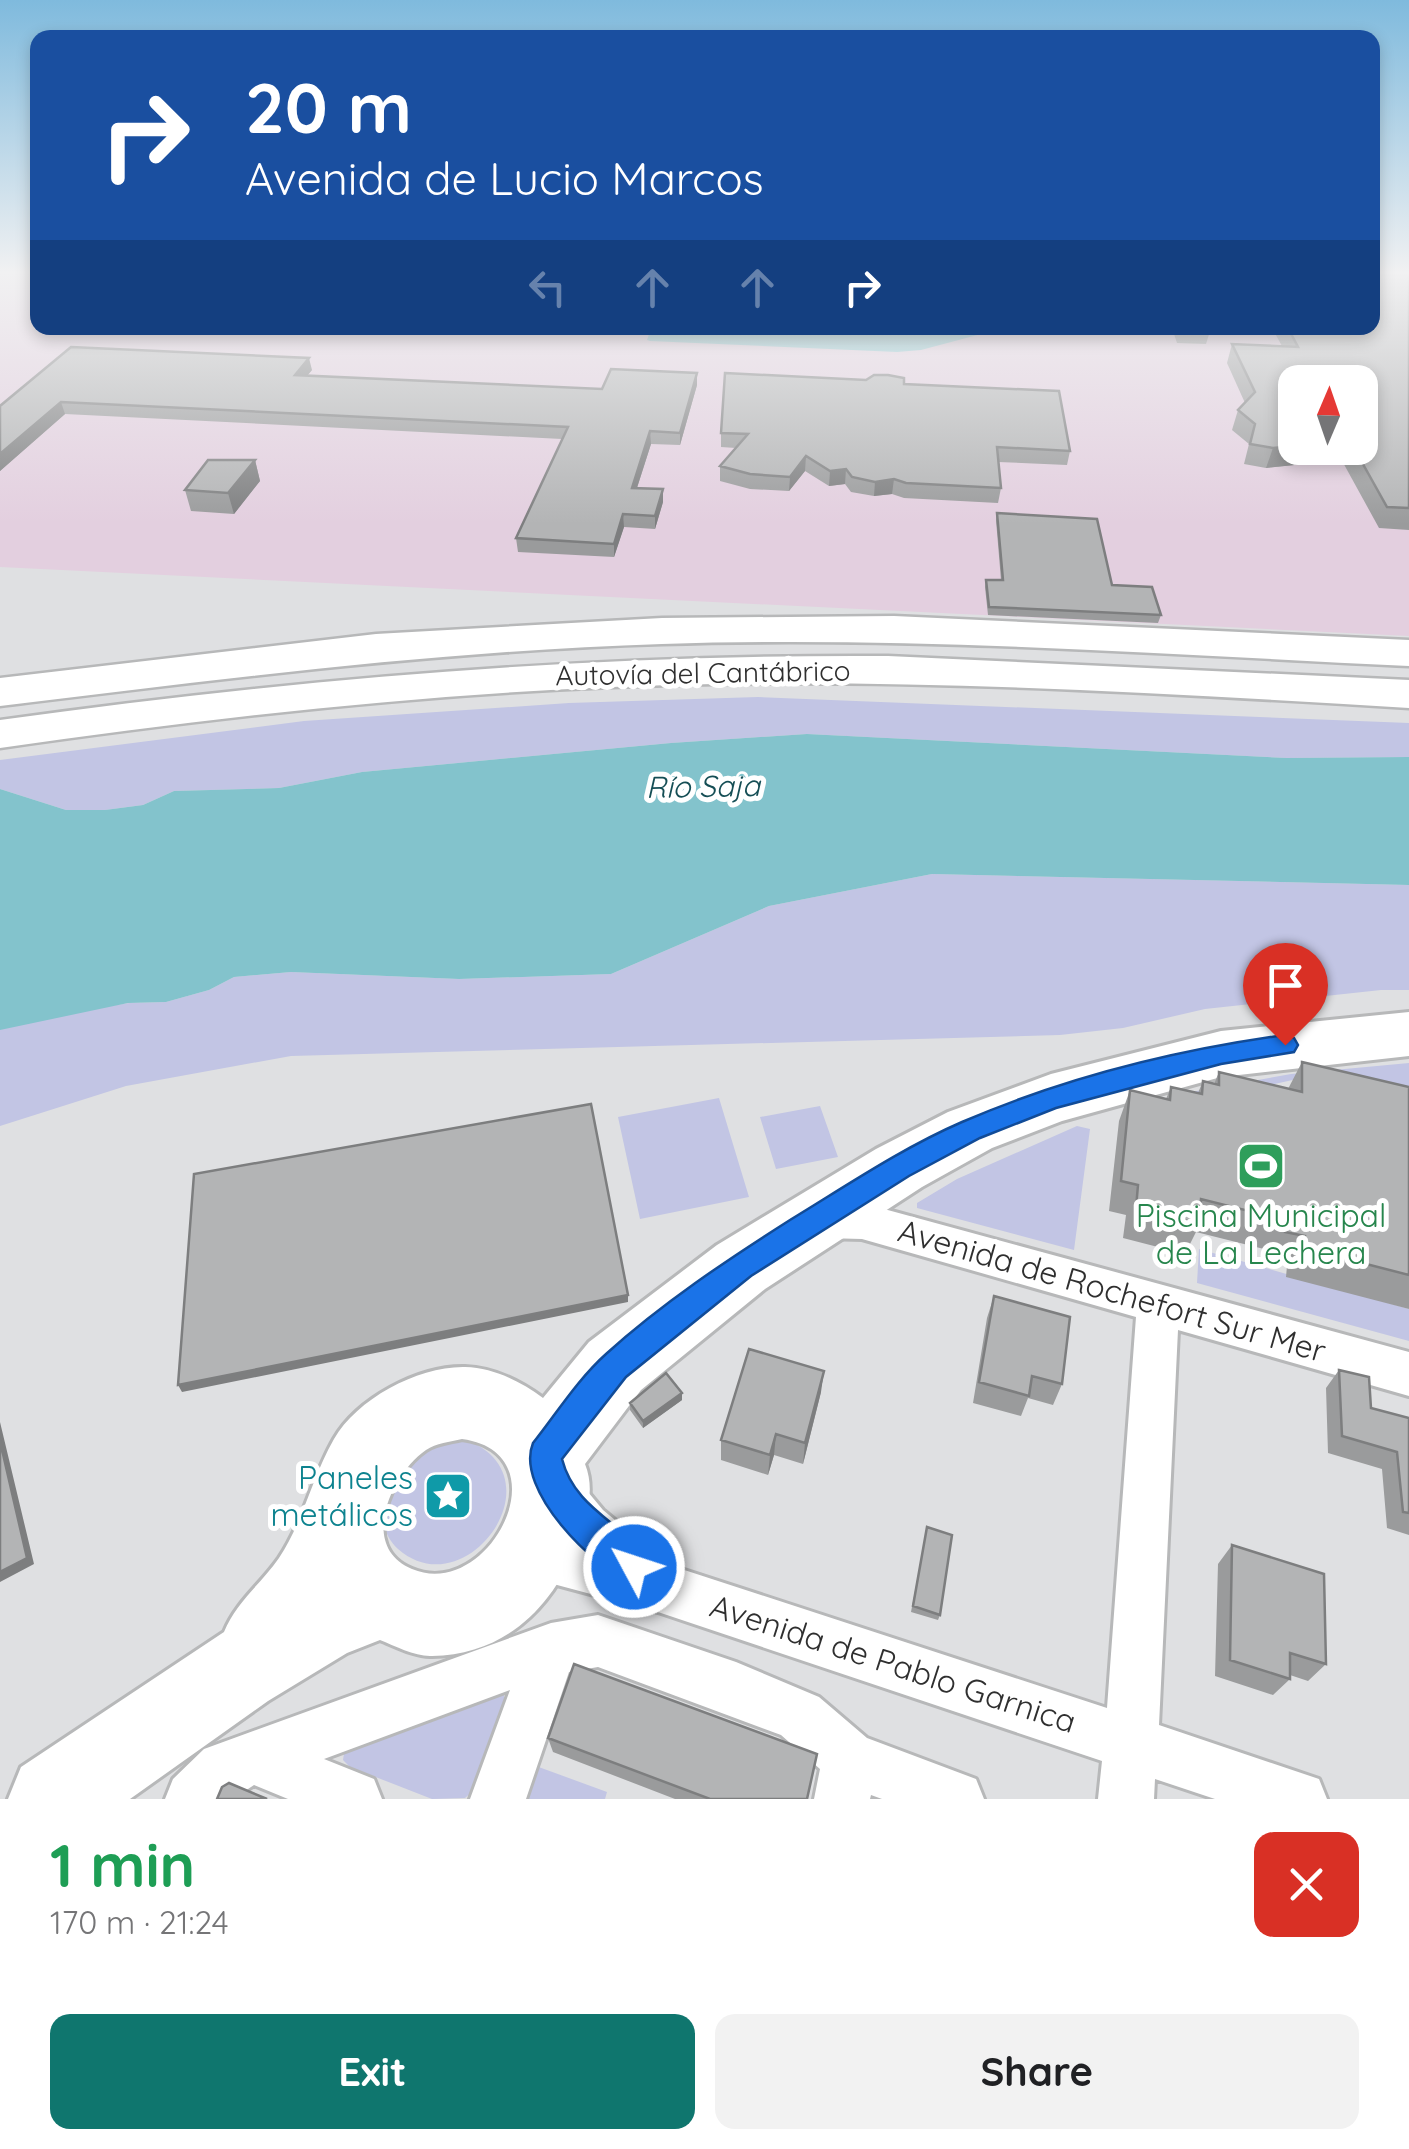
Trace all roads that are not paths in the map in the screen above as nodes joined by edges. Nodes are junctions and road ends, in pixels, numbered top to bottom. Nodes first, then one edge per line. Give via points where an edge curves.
1 (1409, 653) edge
2 (0, 692) edge
3 (1409, 694) edge
4 (0, 734) edge
5 (1409, 1034) edge
6 (813, 1220) junction
7 (1158, 1305) junction
8 (1409, 1374) edge
9 (532, 1477) junction
10 (346, 1515) junction
11 (658, 1588) junction
12 (381, 1599) junction
13 (551, 1649) junction
14 (238, 1670) junction
15 (1129, 1740) junction
16 (254, 1756) junction
17 (846, 1779) edge
18 (53, 1799) edge
19 (193, 1799) edge
20 (354, 1799) edge
21 (498, 1799) edge
22 (956, 1799) edge
23 (1126, 1799) edge
24 (1299, 1799) edge

1 - 2 highway, Autovía del Cantábrico via 894,629 680,631 376,646
3 - 4 highway, Autovía del Cantábrico via 953,671 696,671 395,687
5 - 6 main road via 1221,1054 1051,1099 970,1130
6 - 7 street, Avenida de Rochefort Sur Mer via 862,1221
6 - 9 main road via 615,1366
7 - 8 street, Avenida de Rochefort Sur Mer
7 - 15 street
9 - 10 main road via 462,1403 424,1410 390,1430 363,1461
9 - 11 street, Avenida de Pablo Garnica
9 - 11 street, Avenida de Pablo Garnica
9 - 12 main road via 511,1585 480,1605 445,1615 411,1614
10 - 12 main road via 345,1540 358,1576
10 - 14 main road via 307,1588
11 - 15 street, Avenida de Pablo Garnica
12 - 14 main road via 321,1622
13 - 16 street
13 - 17 street via 598,1641 800,1716
13 - 21 street
14 - 18 main road
15 - 23 street
15 - 24 street, Avenida de Pablo Garnica
16 - 19 street via 224,1768
16 - 20 street
17 - 22 street

